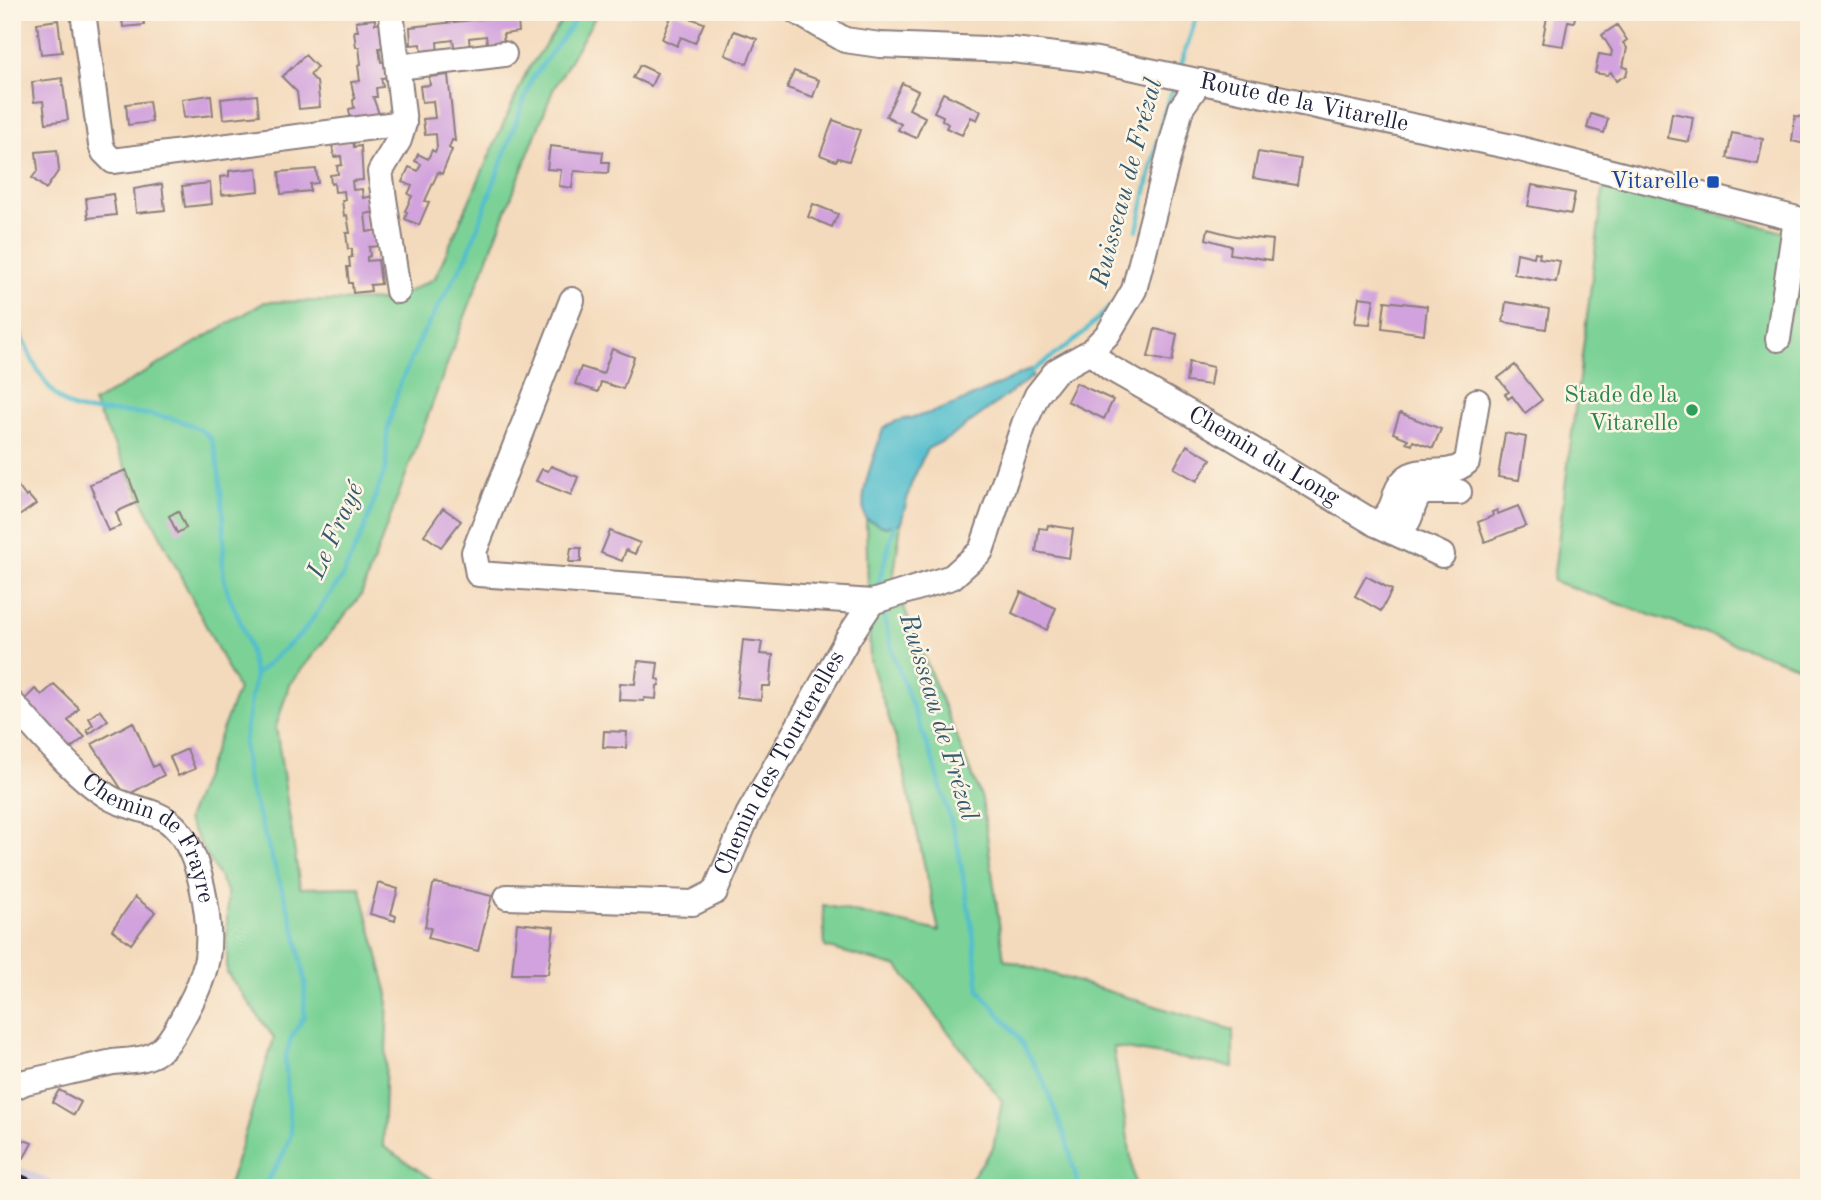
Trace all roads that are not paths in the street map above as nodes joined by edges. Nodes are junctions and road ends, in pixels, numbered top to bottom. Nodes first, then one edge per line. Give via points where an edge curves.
1 (83, 12) edge
2 (391, 12) edge
3 (797, 12) edge
4 (503, 54) dead end
5 (398, 67) junction
6 (1185, 78) junction
7 (404, 123) junction
8 (373, 127) junction
9 (380, 172) junction
10 (1803, 220) edge
11 (398, 291) dead end
12 (572, 300) dead end
13 (1778, 338) dead end
14 (1090, 352) junction
15 (1477, 401) dead end
16 (1459, 492) dead end
17 (1384, 528) junction
18 (1442, 555) dead end
19 (872, 602) junction
20 (12, 703) edge
21 (507, 897) dead end
22 (12, 1088) edge

1 - 8 street via 101,145 113,161
2 - 5 street
3 - 6 street, Route de la Vitarelle via 845,40 1013,50 1097,60
4 - 5 street
5 - 7 street
6 - 10 street, Route de la Vitarelle via 1512,147
6 - 14 street via 1134,290 1108,334
7 - 8 street
7 - 9 street
8 - 9 street
9 - 11 street
10 - 13 street
12 - 19 street via 474,552 478,573
14 - 17 street, Chemin du Long
14 - 19 street via 1056,371 1037,395 981,551 952,577
15 - 17 street via 1467,462 1458,470 1406,478
16 - 17 street via 1422,492 1405,527
17 - 18 street, Chemin du Long
19 - 21 street, Chemin des Tourterelles via 748,815 715,892 693,903
20 - 22 street, Chemin de Frayre via 107,796 165,819 176,828 199,878 208,937 207,957 193,1000 161,1051

